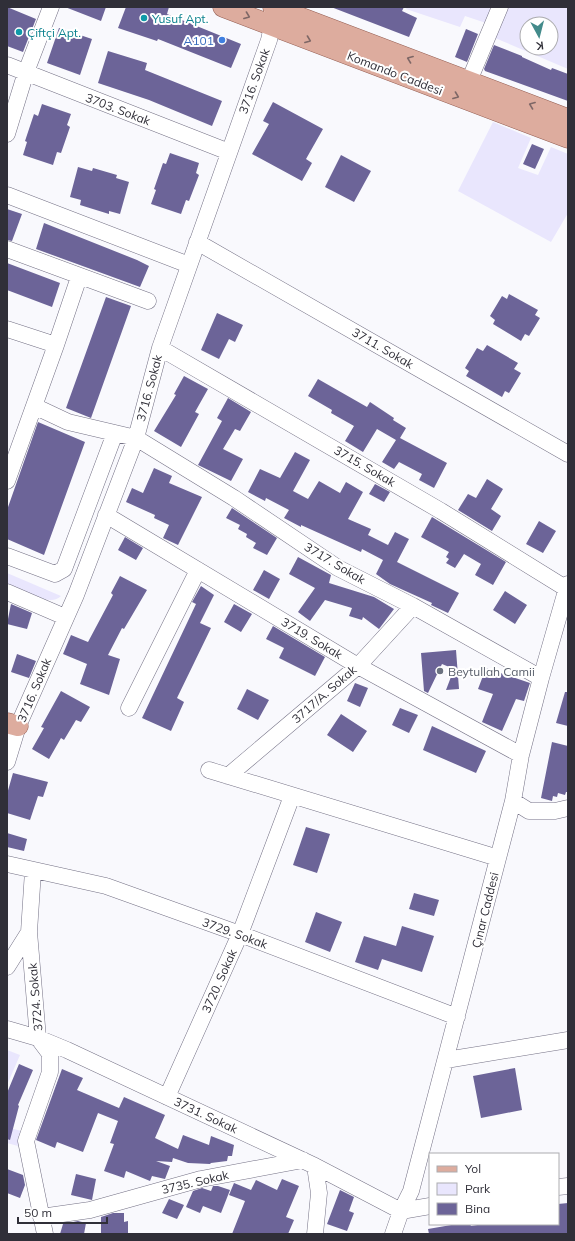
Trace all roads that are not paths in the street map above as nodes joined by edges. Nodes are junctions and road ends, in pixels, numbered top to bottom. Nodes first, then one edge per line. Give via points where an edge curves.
1 (51, 7) edge
2 (223, 7) edge
3 (500, 7) edge
4 (272, 13) edge
5 (7, 65) edge
6 (26, 72) junction
7 (469, 81) junction
8 (568, 119) edge
9 (7, 134) edge
10 (568, 138) edge
11 (229, 152) junction
12 (7, 195) edge
13 (197, 242) junction
14 (7, 250) edge
15 (189, 265) junction
16 (80, 277) junction
17 (148, 301) dead end
18 (7, 329) edge
19 (56, 345) junction
20 (160, 348) junction
21 (34, 406) junction
22 (115, 433) junction
23 (136, 438) junction
24 (568, 454) edge
25 (8, 477) edge
26 (106, 515) junction
27 (7, 556) edge
28 (198, 570) junction
29 (567, 586) edge
30 (7, 592) edge
31 (413, 606) junction
32 (65, 617) junction
33 (358, 666) junction
34 (541, 678) junction
35 (129, 708) dead end
36 (13, 724) edge
37 (522, 755) junction
38 (7, 762) edge
39 (209, 770) dead end
40 (228, 776) junction
41 (292, 796) junction
42 (513, 801) junction
43 (568, 808) edge
44 (498, 858) junction
45 (7, 864) edge
46 (33, 870) junction
47 (29, 932) junction
48 (240, 934) junction
49 (7, 967) edge
50 (457, 1017) junction
51 (7, 1029) edge
52 (38, 1038) junction
53 (568, 1040) edge
54 (446, 1060) junction
55 (167, 1097) junction
56 (309, 1163) junction
57 (429, 1206) edge
58 (401, 1211) junction
59 (42, 1217) junction
60 (45, 1234) edge
61 (315, 1234) edge
62 (393, 1234) edge

1 - 6 street
2 -> 4 main road, Komando Caddesi
3 - 7 street
7 -> 4 main road, Komando Caddesi
4 -> 10 main road, Komando Caddesi
4 - 11 street, 3716. Sokak via 269,40
5 - 6 street, 3703. Sokak
6 - 9 street
6 - 11 street, 3703. Sokak
8 -> 7 main road, Komando Caddesi
11 - 13 street, 3716. Sokak
12 - 15 street
13 - 15 street, 3716. Sokak
13 - 24 street, 3711. Sokak
14 - 16 street
15 - 20 street, 3716. Sokak
16 - 17 street
16 - 19 street
18 - 19 street
19 - 21 street
20 - 23 street, 3716. Sokak
20 - 29 street, 3715. Sokak
21 - 22 street, 3717. Sokak via 68,422
21 - 25 street
22 - 23 street, 3717. Sokak
22 - 27 street via 64,569 55,574
23 - 26 street, 3716. Sokak
23 - 31 street, 3717. Sokak via 234,498 338,568
26 - 28 street, 3719. Sokak
26 - 32 street, 3716. Sokak via 76,595
28 - 33 street, 3719. Sokak
28 - 35 street
29 - 34 street, Çınar Caddesi
30 - 32 street
31 - 33 street, 3717/A. Sokak
31 - 34 street, 3717. Sokak
32 - 36 street, 3716. Sokak
33 - 37 street, 3719. Sokak
33 - 40 street, 3717/A. Sokak
34 - 37 street, Çınar Caddesi
36 - 38 street, 3716. Sokak
37 - 42 street, Çınar Caddesi
39 - 40 street
40 - 41 street
41 - 44 street
41 - 48 street, 3720. Sokak
42 - 43 street via 529,811
42 - 44 street, Çınar Caddesi
44 - 50 street, Çınar Caddesi
45 - 46 street, 3729. Sokak
46 - 47 street, 3724. Sokak
46 - 48 street, 3729. Sokak via 106,886
47 - 49 street
47 - 52 street, 3724. Sokak
48 - 50 street, 3729. Sokak
48 - 55 street, 3720. Sokak
50 - 54 street, Çınar Caddesi
51 - 52 street, 3731. Sokak
52 - 55 street, 3731. Sokak
52 - 59 street, 3724. Sokak via 50,1054 50,1072 26,1141
53 - 54 street
54 - 58 street, Çınar Caddesi via 411,1191
55 - 56 street, 3731. Sokak
56 - 58 street, 3731. Sokak
56 - 59 street, 3735. Sokak via 201,1179 90,1210
56 - 61 street via 319,1193
57 - 58 street
58 - 62 street, Çınar Caddesi
59 - 60 street, 3724. Sokak

